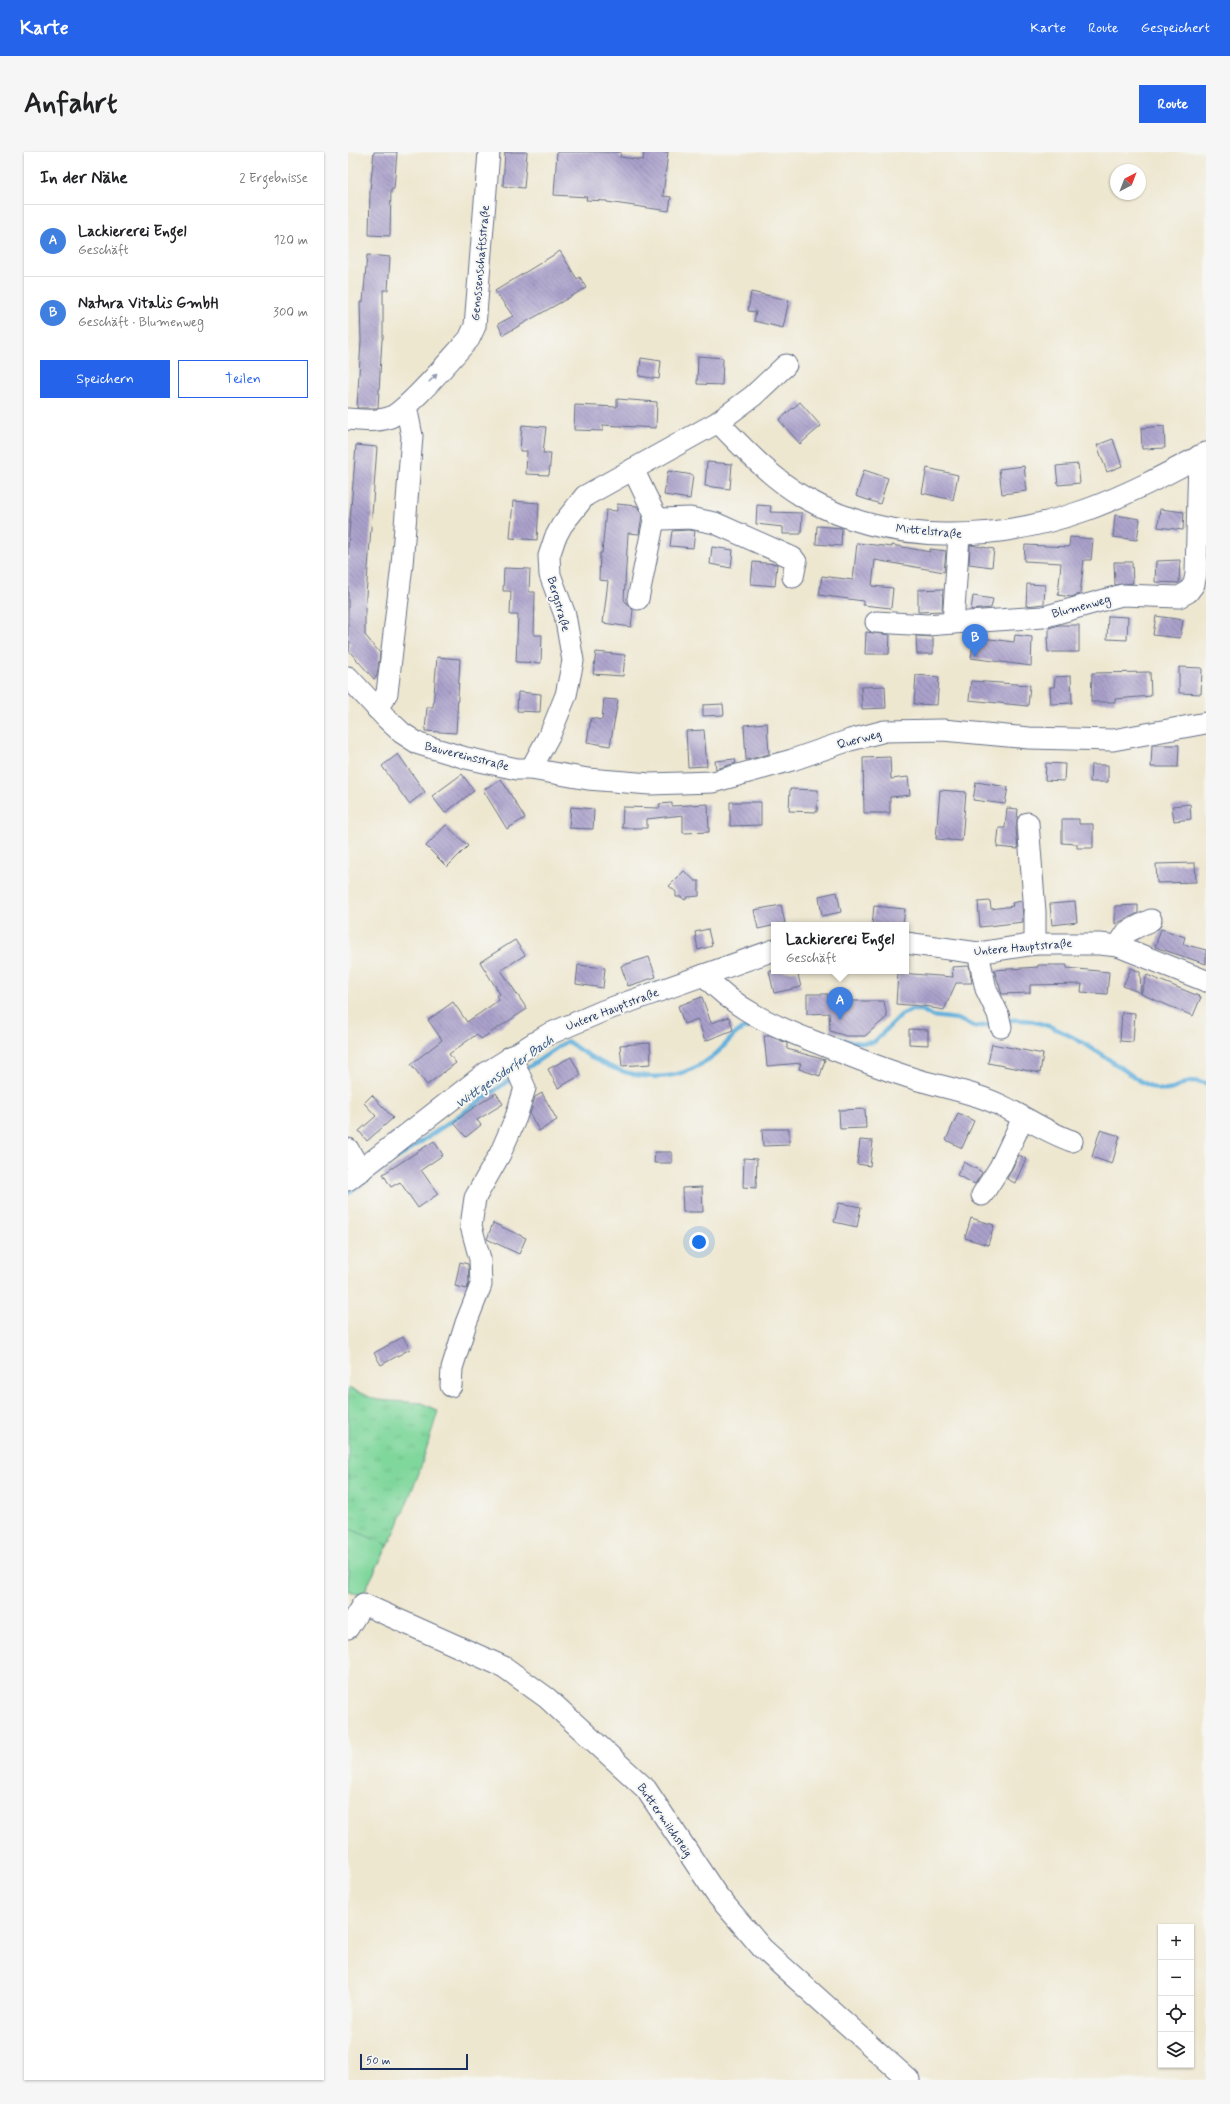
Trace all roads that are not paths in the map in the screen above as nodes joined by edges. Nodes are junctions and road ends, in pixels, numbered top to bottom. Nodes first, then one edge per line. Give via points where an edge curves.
1 (489, 152) edge
2 (786, 365) dead end
3 (406, 406) junction
4 (348, 419) edge
5 (718, 422) junction
6 (1203, 455) edge
7 (633, 469) junction
8 (655, 515) junction
9 (959, 536) junction
10 (1201, 573) edge
11 (793, 577) dead end
12 (638, 599) dead end
13 (876, 622) dead end
14 (953, 623) junction
15 (348, 677) edge
16 (377, 709) junction
17 (1206, 723) edge
18 (524, 769) junction
19 (1028, 823) dead end
20 (1151, 920) dead end
21 (909, 943) edge
22 (1035, 944) junction
23 (1118, 946) junction
24 (771, 951) edge
25 (978, 953) junction
26 (704, 975) junction
27 (1206, 981) edge
28 (999, 1020) dead end
29 (515, 1066) junction
30 (1023, 1118) junction
31 (1072, 1141) dead end
32 (348, 1149) edge
33 (355, 1175) edge
34 (982, 1195) dead end
35 (451, 1386) dead end
36 (348, 1628) edge
37 (910, 2080) edge

3 -> 1 street, Genossenschaftsstraße via 464,344 475,326
2 - 5 street, Bergstraße via 753,396
3 - 4 street, Genossenschaftsstraße via 390,418 369,421
3 - 16 street via 412,436 402,565 387,693
5 - 7 street, Bergstraße
5 - 9 street, Mittelstraße via 763,468 803,497 825,509 878,526
6 - 9 street, Mittelstraße via 1085,510 1012,529
6 - 10 street, Blumenweg
7 - 8 street
7 - 18 street, Bergstraße via 585,496 569,514 555,538 549,556 550,574 565,615 573,661 566,695 551,732
8 - 11 street via 662,519 690,518 715,523 743,535 793,558 796,562
8 - 12 street
9 - 14 street
10 - 14 street, Blumenweg via 1191,588 1179,597 1122,595 1043,617
13 - 14 street, Blumenweg via 927,625
15 - 16 street, Bauvereinsstraße
16 - 18 street, Bauvereinsstraße via 402,733 419,744 466,758
17 - 18 street, Querweg via 1113,740 1030,738 943,730 885,731 713,782 650,784 588,779
19 - 22 street
20 - 23 street via 1127,932
21 - 25 street, Untere Hauptstraße
22 - 23 street, Untere Hauptstraße via 1081,943
22 - 25 street, Untere Hauptstraße
23 - 27 street, Untere Hauptstraße
24 - 26 street, Untere Hauptstraße
25 - 28 street via 986,989
26 - 29 street, Untere Hauptstraße via 580,1020 547,1035
26 - 30 street via 719,991 762,1020 866,1062 1001,1105
29 - 33 street, Untere Hauptstraße via 461,1091
29 - 35 street via 525,1088 500,1154 475,1198 471,1226 480,1259 481,1285 454,1361
30 - 31 street via 1052,1134
30 - 34 street via 1000,1167
32 - 33 street
36 - 37 street, Buttermilchsteig via 363,1604 504,1667 547,1698 646,1788 716,1894 762,1948

